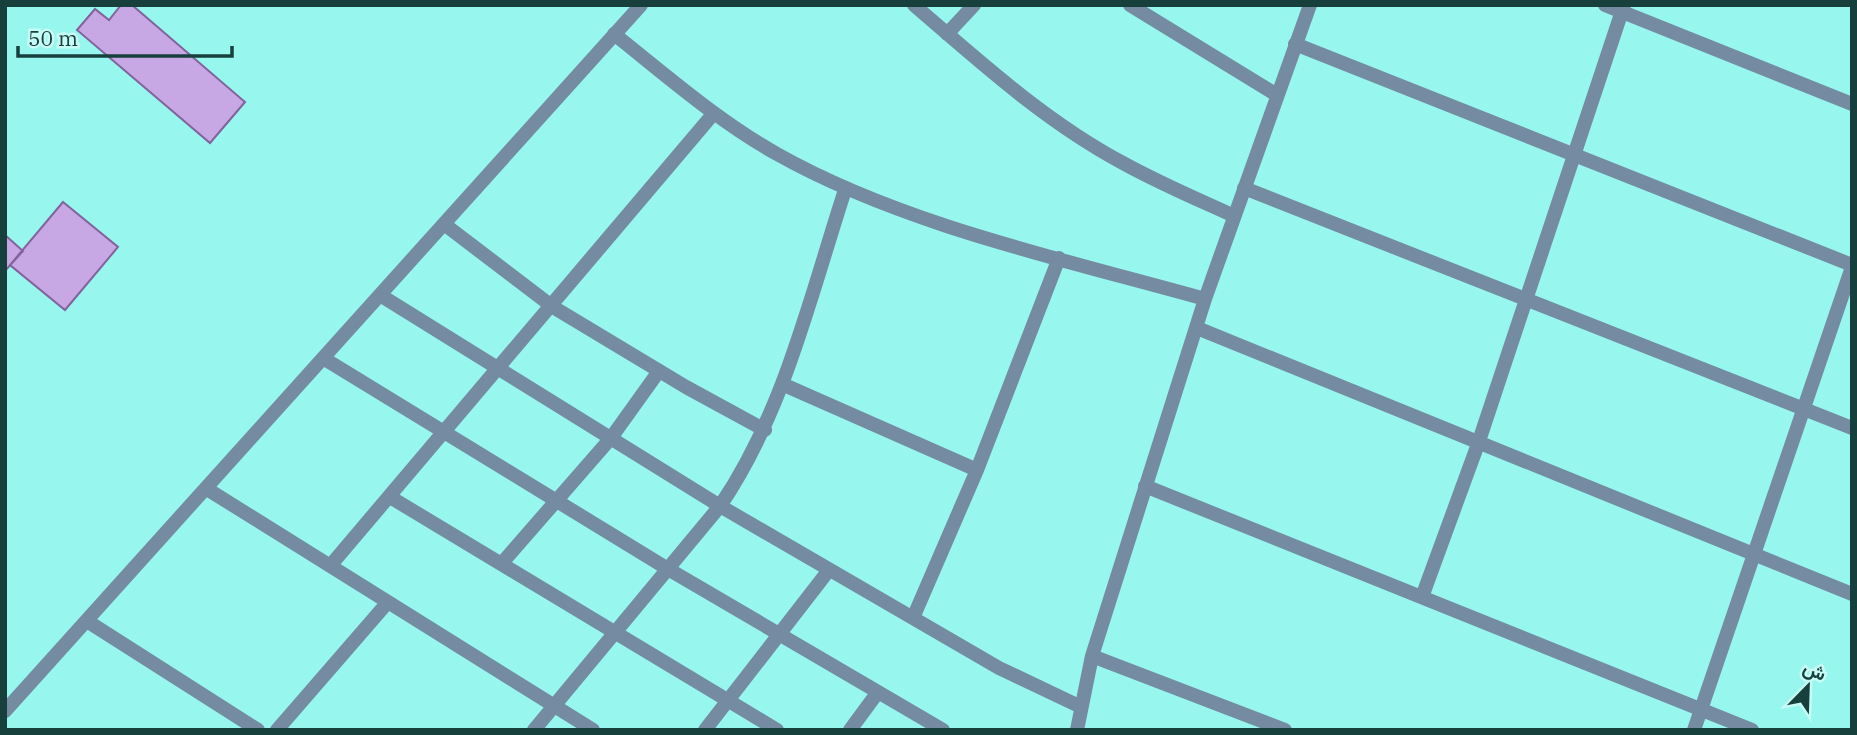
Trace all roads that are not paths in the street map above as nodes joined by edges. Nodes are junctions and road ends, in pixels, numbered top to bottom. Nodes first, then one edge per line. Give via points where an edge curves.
1 (640, 5) edge
2 (914, 5) edge
3 (974, 5) edge
4 (1130, 5) edge
5 (1310, 5) edge
6 (1605, 5) edge
7 (1623, 9) edge
8 (614, 34) junction
9 (947, 34) junction
10 (1295, 44) junction
11 (1277, 95) junction
12 (1852, 104) edge
13 (714, 113) junction
14 (1574, 155) junction
15 (1244, 188) junction
16 (845, 190) junction
17 (1234, 216) junction
18 (444, 224) junction
19 (1059, 258) junction
20 (1852, 266) edge
21 (380, 295) junction
22 (1205, 299) junction
23 (1527, 299) junction
24 (553, 307) junction
25 (1197, 328) junction
26 (323, 358) junction
27 (500, 370) junction
28 (659, 371) junction
29 (782, 384) junction
30 (1804, 409) junction
31 (1852, 428) edge
32 (765, 430) junction
33 (445, 433) junction
34 (611, 438) junction
35 (1478, 444) junction
36 (977, 470) junction
37 (1146, 486) junction
38 (207, 489) junction
39 (390, 497) junction
40 (556, 501) junction
41 (720, 506) junction
42 (1753, 556) junction
43 (502, 563) junction
44 (330, 566) junction
45 (668, 569) junction
46 (829, 570) junction
47 (1852, 594) edge
48 (1422, 597) junction
49 (388, 602) junction
50 (913, 618) junction
51 (87, 621) junction
52 (617, 631) junction
53 (779, 634) junction
54 (1092, 656) junction
55 (878, 692) junction
56 (728, 700) junction
57 (554, 705) junction
58 (1080, 706) junction
59 (1701, 710) junction
60 (5, 711) edge
61 (258, 730) edge
62 (277, 730) edge
63 (534, 730) edge
64 (593, 730) edge
65 (705, 730) edge
66 (777, 730) edge
67 (850, 730) edge
68 (943, 730) edge
69 (1077, 730) edge
70 (1285, 730) edge
71 (1694, 730) edge
72 (1752, 730) edge

1 - 8 street
2 - 9 street
3 - 9 street
4 - 11 street
5 - 10 street
6 - 7 street
7 - 12 street
7 - 14 street
8 - 13 street
8 - 18 street
9 - 17 street via 1064,127 1121,162
10 - 11 street
10 - 14 street
11 - 15 street
13 - 16 street via 776,154
13 - 24 street
14 - 20 street
14 - 23 street
15 - 17 street
15 - 23 street
16 - 19 street
16 - 29 street
17 - 22 street
18 - 21 street
18 - 24 street
19 - 22 street
19 - 36 street
20 - 30 street
21 - 26 street
21 - 27 street
22 - 25 street
23 - 30 street
23 - 35 street
24 - 27 street
24 - 28 street
25 - 35 street
25 - 37 street
26 - 33 street
26 - 38 street
27 - 33 street
27 - 34 street
28 - 32 street
28 - 34 street
29 - 32 street
29 - 36 street
30 - 31 street
30 - 42 street
32 - 41 street
33 - 39 street
33 - 40 street
34 - 40 street
34 - 41 street
35 - 42 street
35 - 48 street
36 - 50 street
37 - 48 street
37 - 54 street
38 - 44 street
38 - 51 street
39 - 43 street
39 - 44 street
40 - 43 street
40 - 45 street
41 - 45 street
41 - 46 street
42 - 47 street
42 - 59 street
43 - 52 street
44 - 49 street
45 - 52 street
45 - 53 street
46 - 50 street
46 - 53 street
48 - 59 street
49 - 57 street
49 - 62 street
50 - 58 street via 999,668
51 - 60 street
51 - 61 street
52 - 56 street
52 - 57 street
53 - 55 street
53 - 56 street
54 - 58 street
54 - 70 street
55 - 67 street
55 - 68 street
56 - 65 street
56 - 66 street
57 - 63 street
57 - 64 street
58 - 69 street
59 - 71 street
59 - 72 street

